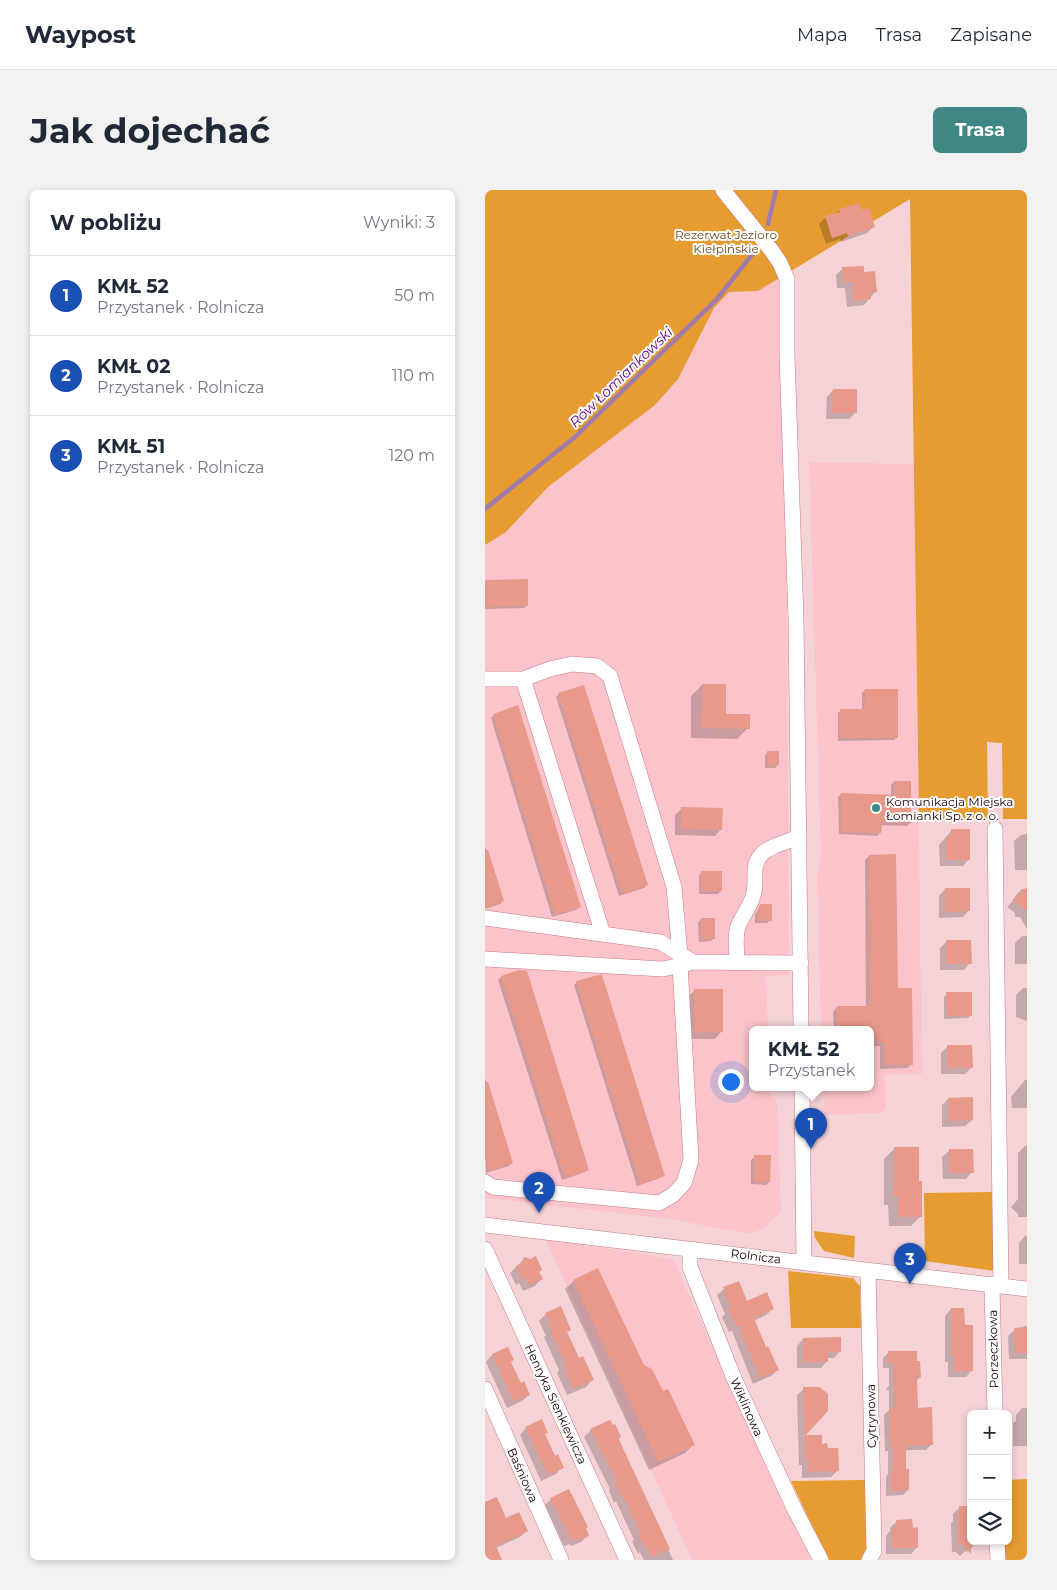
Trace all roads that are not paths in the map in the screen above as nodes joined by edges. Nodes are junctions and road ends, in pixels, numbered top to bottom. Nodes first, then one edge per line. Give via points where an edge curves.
1 (723, 190) edge
2 (485, 679) edge
3 (523, 679) junction
4 (995, 829) dead end
5 (799, 837) junction
6 (485, 918) edge
7 (603, 934) junction
8 (485, 959) edge
9 (685, 961) junction
10 (737, 962) junction
11 (801, 963) junction
12 (801, 1026) edge
13 (802, 1091) edge
14 (485, 1182) edge
15 (485, 1225) edge
16 (485, 1249) edge
17 (693, 1249) junction
18 (804, 1262) junction
19 (868, 1270) junction
20 (997, 1285) junction
21 (1027, 1289) edge
22 (485, 1389) edge
23 (995, 1410) edge
24 (997, 1545) edge
25 (561, 1560) edge
26 (627, 1560) edge
27 (821, 1560) edge
28 (869, 1560) edge
29 (998, 1560) edge

1 - 5 street via 772,251 787,279
2 - 3 street
3 - 7 street
3 - 9 street via 572,664 597,666 610,676 674,886
4 - 20 street, Porzeczkowa
5 - 10 street via 762,853 757,860 752,902 736,936
5 - 11 street
6 - 7 street
7 - 9 street via 660,942
8 - 9 street via 663,969
9 - 10 street
9 - 14 street via 691,1160 684,1183 659,1203 493,1187
10 - 11 street
11 - 12 street
13 - 18 street
15 - 17 street, Rolnicza
16 - 26 street, Henryka Sienkiewicza
17 - 18 street, Rolnicza
17 - 27 street, Wiklinowa via 689,1257 690,1267 733,1376
18 - 19 street, Rolnicza
19 - 20 street, Rolnicza
19 - 28 street, Cytrynowa via 874,1551
20 - 21 street, Rolnicza
20 - 23 street, Porzeczkowa
22 - 25 street, Baśniowa
24 - 29 street

